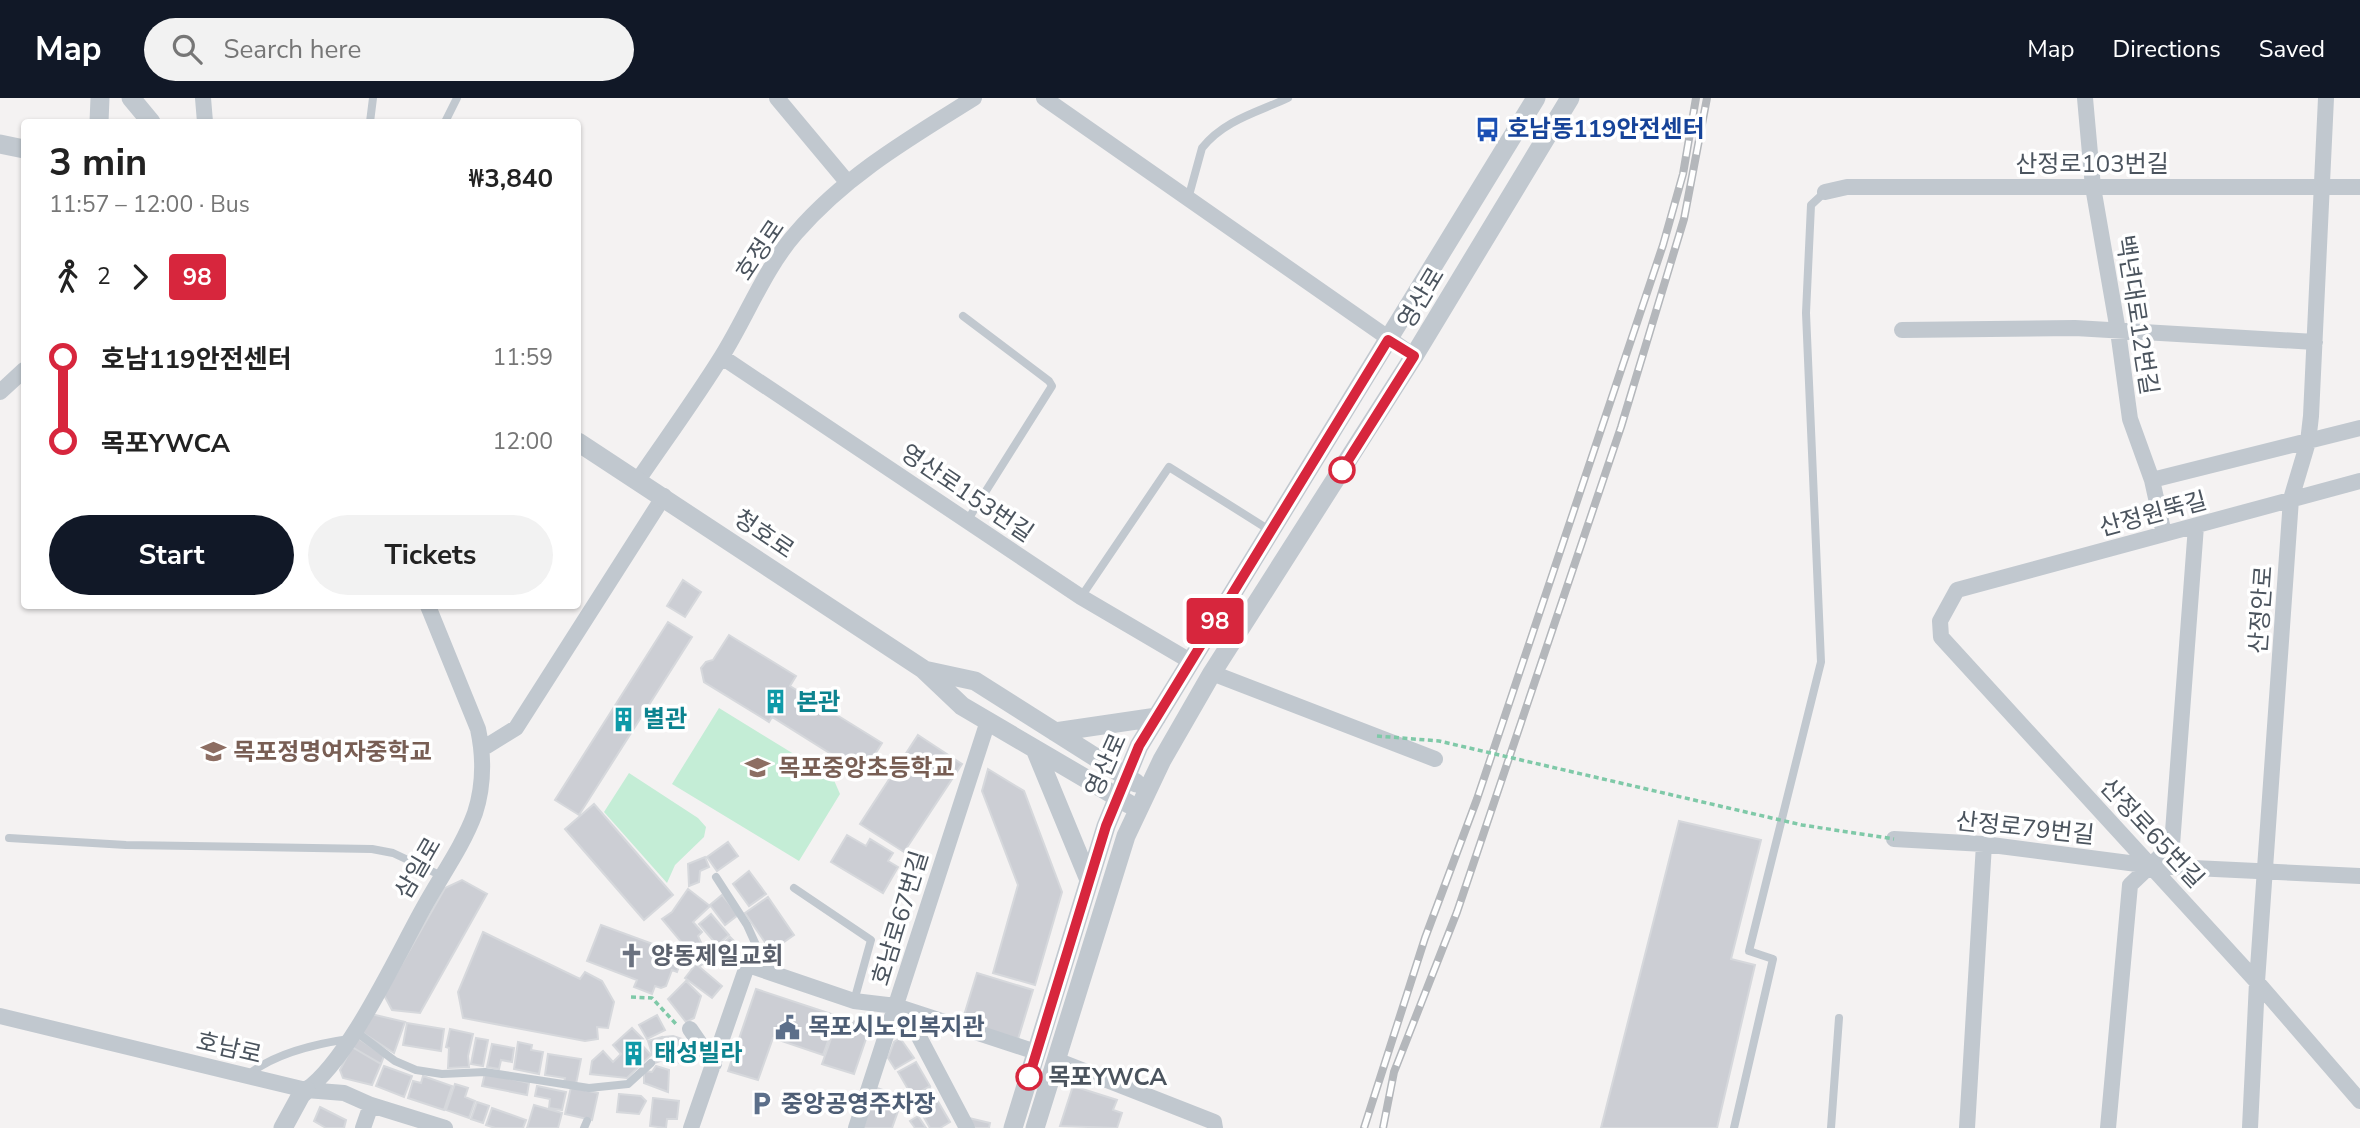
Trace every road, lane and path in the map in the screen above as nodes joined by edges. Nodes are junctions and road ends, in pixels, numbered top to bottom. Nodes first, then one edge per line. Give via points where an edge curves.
1 (100, 98) edge
2 (131, 98) edge
3 (203, 98) edge
4 (373, 98) edge
5 (457, 98) edge
6 (777, 98) edge
7 (974, 98) edge
8 (1044, 98) edge
9 (1287, 98) edge
10 (1536, 98) edge
11 (1570, 98) edge
12 (2085, 98) edge
13 (2326, 98) edge
14 (99, 119) edge
15 (148, 119) edge
16 (205, 119) edge
17 (370, 119) edge
18 (446, 119) edge
19 (0, 144) edge
20 (21, 148) edge
21 (848, 183) junction
22 (2093, 187) junction
23 (2323, 187) junction
24 (2360, 187) edge
25 (1825, 192) joint
26 (1188, 199) junction
27 (963, 316) dead end
28 (1902, 330) dead end
29 (2119, 331) junction
30 (1388, 340) junction
31 (2315, 342) junction
32 (1414, 356) junction
33 (722, 357) junction
34 (21, 373) edge
35 (0, 393) edge
36 (2360, 428) edge
37 (2308, 442) junction
38 (581, 444) edge
39 (638, 480) junction
40 (2152, 480) junction
41 (2360, 481) edge
42 (664, 496) junction
43 (2291, 499) junction
44 (967, 520) junction
45 (2196, 526) junction
46 (1271, 531) junction
47 (2164, 534) junction
48 (1957, 590) joint
49 (1081, 597) junction
50 (429, 609) edge
51 (1190, 661) junction
52 (923, 669) junction
53 (1212, 673) junction
54 (1157, 717) junction
55 (988, 721) junction
56 (1055, 732) junction
57 (1377, 736) junction
58 (482, 749) junction
59 (1035, 749) junction
60 (1435, 759) dead end
61 (1127, 777) junction
62 (1148, 790) junction
63 (1118, 797) junction
64 (1139, 809) junction
65 (9, 838) dead end
66 (1894, 839) joint
67 (1984, 844) junction
68 (2152, 866) junction
69 (2265, 870) junction
70 (442, 876) junction
71 (2360, 876) edge
72 (716, 877) dead end
73 (1090, 880) junction
74 (794, 888) dead end
75 (751, 966) junction
76 (2257, 982) junction
77 (631, 997) dead end
78 (854, 1001) junction
79 (896, 1006) junction
80 (0, 1016) edge
81 (1839, 1018) dead end
82 (690, 1029) joint
83 (352, 1035) junction
84 (1036, 1052) junction
85 (1056, 1060) junction
86 (651, 1062) dead end
87 (714, 1064) junction
88 (247, 1076) junction
89 (306, 1090) junction
90 (2360, 1101) edge
91 (371, 1105) junction
92 (283, 1128) edge
93 (363, 1128) edge
94 (445, 1128) edge
95 (691, 1128) edge
96 (856, 1128) edge
97 (967, 1128) edge
98 (1013, 1128) edge
99 (1035, 1128) edge
100 (1215, 1128) edge
101 (1734, 1128) edge
102 (1831, 1128) edge
103 (1967, 1128) edge
104 (2108, 1128) edge
105 (2250, 1128) edge

1 - 14 street
2 - 15 street
3 - 16 street
4 - 17 lane
5 - 18 lane
6 - 21 street
7 - 21 street, 호정로 via 875,160
8 - 26 street
9 - 26 lane via 1247,114 1206,142
10 - 30 street, 영산로
11 - 32 street, 영산로
12 - 22 street, 백년대로12번길
13 - 23 street, 산정안로
19 - 20 street
21 - 33 street, 호정로 via 794,234
22 - 23 street, 산정로103번길
22 - 25 street, 산정로103번길 via 1847,187
22 - 29 street, 백년대로12번길
23 - 24 street, 산정로103번길
23 - 31 street, 산정안로
25 - 101 lane via 1811,205 1806,313 1821,662 1749,951 1773,959
26 - 30 street
27 - 44 lane via 1052,386
28 - 29 street
29 - 31 street
29 - 40 street, 백년대로12번길 via 2130,419
30 - 32 street
30 - 46 street, 영산로
31 - 37 street, 산정안로
32 - 53 street, 영산로
33 - 39 street, 호정로
33 - 44 street, 영산로153번길
34 - 35 street
36 - 37 street
37 - 40 street
37 - 43 street, 산정안로
38 - 39 street, 청호로
39 - 42 street, 청호로
40 - 47 street, 백년대로12번길
41 - 43 street, 산정원뚝길
42 - 52 street, 청호로
42 - 58 street via 516,728
43 - 45 street, 산정원뚝길
43 - 69 street, 산정안로
44 - 49 street, 영산로153번길
45 - 47 street, 산정원뚝길
45 - 68 street via 2172,845
46 - 49 lane via 1169,467
46 - 51 street, 영산로
47 - 48 street, 산정원뚝길
48 - 68 street, 산정로65번길 via 1940,621 1941,637
49 - 51 street, 영산로153번길
50 - 58 street, 삼일로 via 470,705
51 - 54 street, 영산로
52 - 55 street, 청호로 via 962,706
52 - 56 street, 청호로 via 975,681
53 - 57 street
53 - 62 street, 영산로
54 - 56 street
54 - 61 street, 영산로
55 - 59 street, 청호로
55 - 79 street, 호남로67번길
56 - 61 street, 청호로
57 - 60 street
57 - 66 path, bridge via 1439,741 1802,825
58 - 70 street, 삼일로 via 482,788 474,814
59 - 63 street, 청호로
59 - 73 street
61 - 62 street, 청호로
61 - 63 street, 영산로
62 - 64 street, 영산로
63 - 64 street, 청호로
63 - 73 street, 영산로
64 - 85 street, 영산로 via 1126,836
65 - 70 lane via 372,849 393,853
66 - 67 street, 산정로79번길
67 - 68 street, 산정로79번길
67 - 103 street
68 - 69 street, 산정로79번길
68 - 76 street, 산정로65번길
68 - 104 street via 2130,885
69 - 71 street, 산정로79번길
69 - 76 street, 산정안로
70 - 83 street, 삼일로
72 - 75 lane via 755,945
73 - 84 street, 영산로
74 - 78 lane via 871,940
75 - 78 street
75 - 87 street via 746,969
76 - 90 street, 산정로65번길
76 - 105 street, 산정안로
77 - 82 path via 652,998 679,1028
78 - 79 street
79 - 84 street
79 - 96 street, 호남로67번길
79 - 97 street via 917,1032
80 - 88 street, 호남로
81 - 102 lane
82 - 87 street
83 - 86 lane via 416,1070 485,1072 589,1088 628,1084
83 - 88 lane via 263,1063
83 - 89 street, 삼일로 via 324,1074
84 - 98 street, 영산로
85 - 99 street, 영산로
85 - 100 street via 1214,1122
87 - 95 street
88 - 89 street, 호남로
89 - 91 street, 호남로 via 344,1093
89 - 92 street, 삼일로
91 - 93 street
91 - 94 street, 호남로

